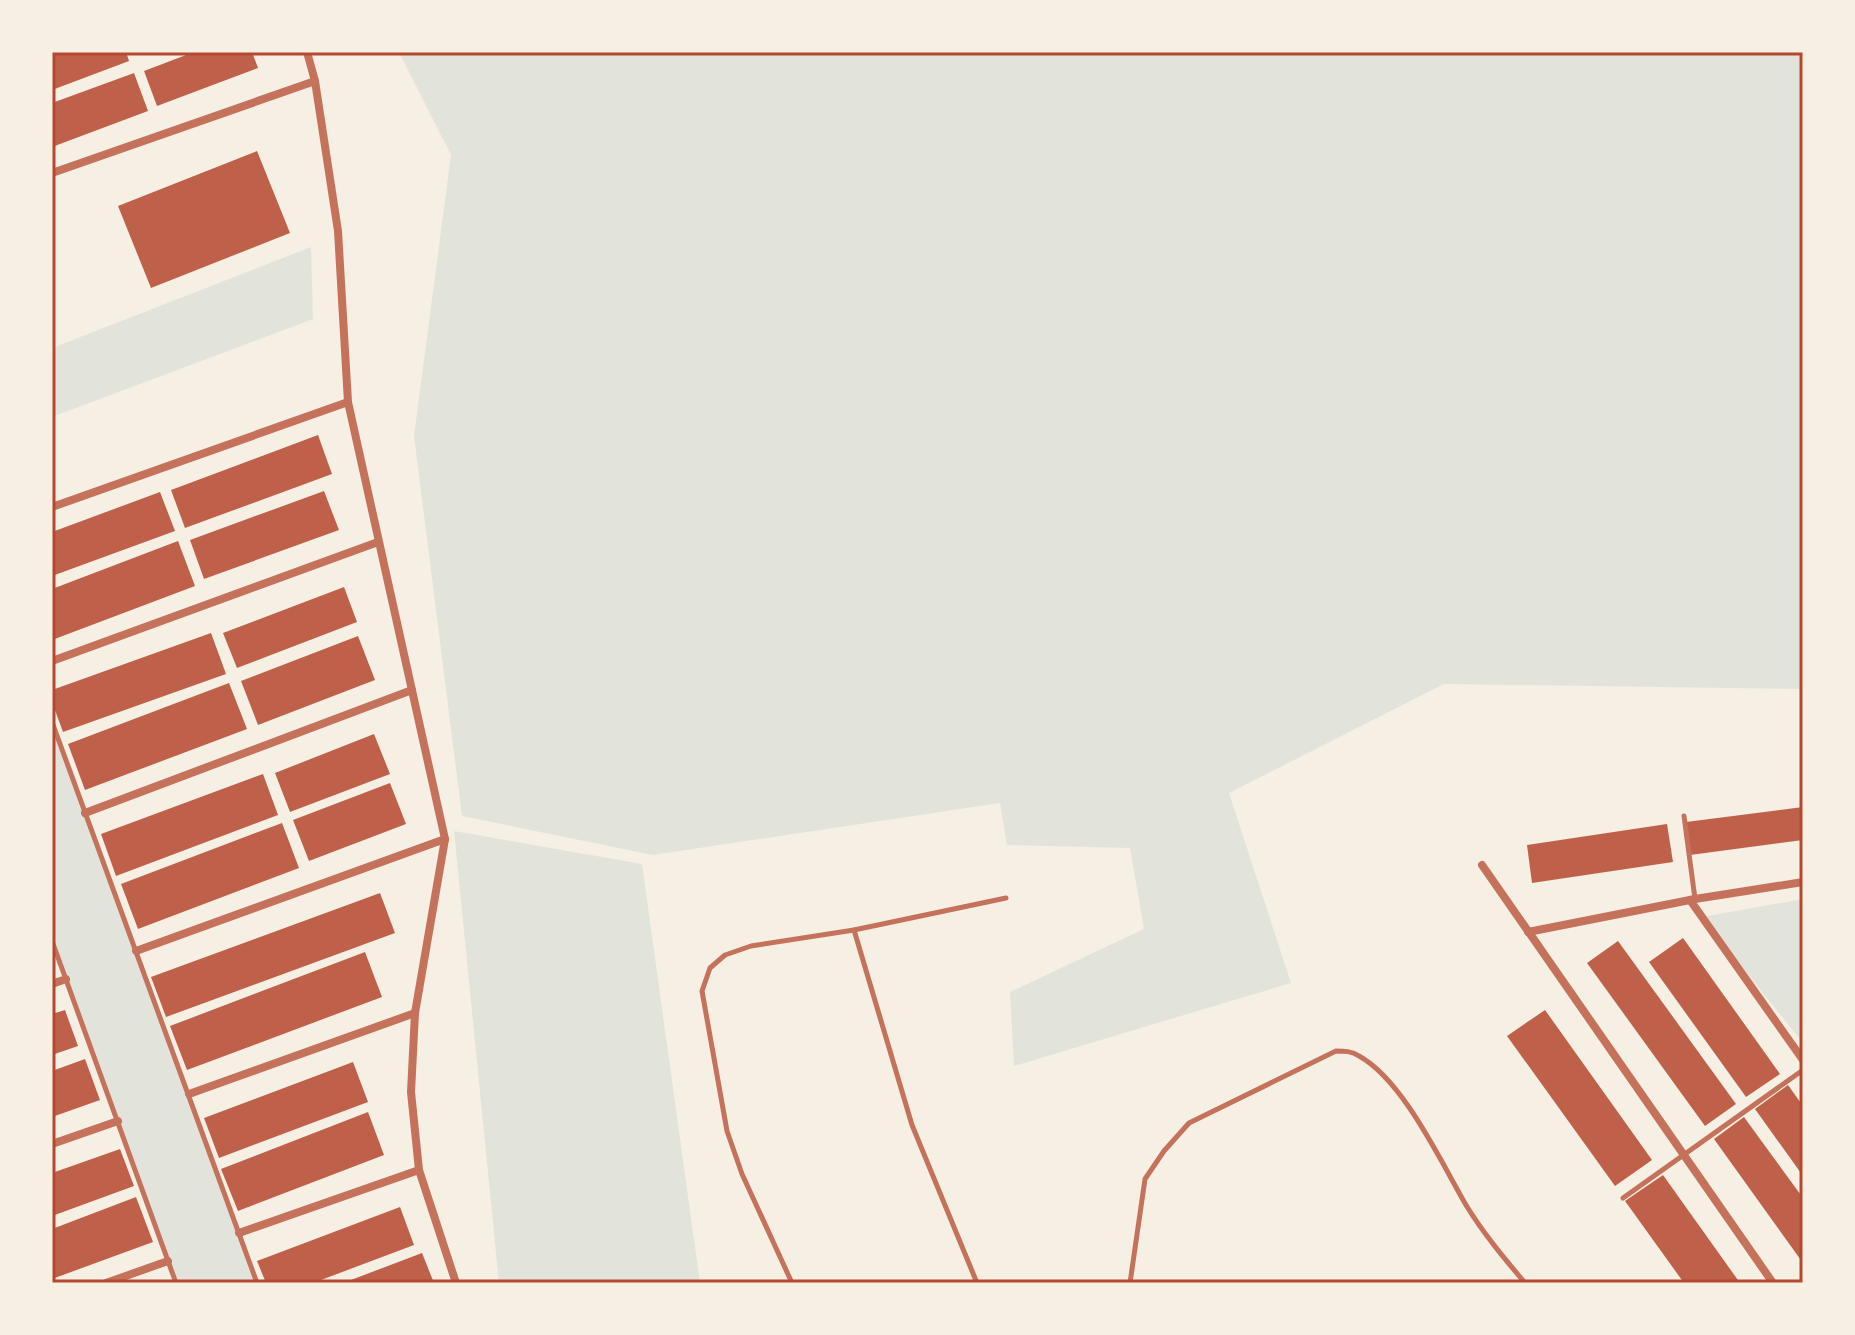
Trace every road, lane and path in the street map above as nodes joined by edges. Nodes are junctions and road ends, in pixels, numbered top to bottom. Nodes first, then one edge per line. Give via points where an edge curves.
1 (307, 52) edge
2 (315, 81) junction
3 (52, 173) edge
4 (348, 402) junction
5 (52, 507) edge
6 (378, 542) junction
7 (52, 661) edge
8 (412, 690) junction
9 (52, 722) edge
10 (85, 813) junction
11 (1684, 816) dead end
12 (445, 839) junction
13 (1482, 865) dead end
14 (1803, 882) edge
15 (1006, 898) dead end
16 (1692, 899) junction
17 (854, 930) junction
18 (1528, 932) junction
19 (52, 941) edge
20 (136, 951) junction
21 (66, 979) junction
22 (52, 984) edge
23 (415, 1013) junction
24 (1803, 1060) edge
25 (1803, 1070) edge
26 (189, 1094) junction
27 (118, 1121) junction
28 (52, 1144) edge
29 (1683, 1154) junction
30 (419, 1170) junction
31 (1623, 1198) dead end
32 (239, 1233) junction
33 (168, 1261) junction
34 (106, 1283) edge
35 (176, 1283) edge
36 (257, 1283) edge
37 (456, 1283) edge
38 (792, 1283) edge
39 (977, 1283) edge
40 (1130, 1283) edge
41 (1525, 1283) edge
42 (1773, 1283) edge

1 - 2 street
2 - 3 street
2 - 4 street via 338,231
4 - 5 street
4 - 6 street
6 - 7 street
6 - 8 street
8 - 10 street
8 - 12 street
9 - 10 lane
10 - 20 lane
11 - 16 lane
12 - 20 street
12 - 23 street
13 - 18 street
14 - 16 street
15 - 17 lane
16 - 18 street
16 - 24 street
17 - 38 lane via 725,955 710,968 702,991 727,1131
17 - 39 lane via 912,1125
18 - 29 street
19 - 21 lane
20 - 26 lane
21 - 22 street
21 - 27 lane
23 - 26 street
23 - 30 street via 411,1092
25 - 29 lane
26 - 32 lane
27 - 28 street
27 - 33 lane
29 - 31 lane
29 - 42 street
30 - 32 street
30 - 37 street
32 - 36 lane
33 - 34 street
33 - 35 lane
40 - 41 lane via 1145,1179 1181,1132 1189,1123 1336,1051 1363,1058 1393,1086 1467,1206

